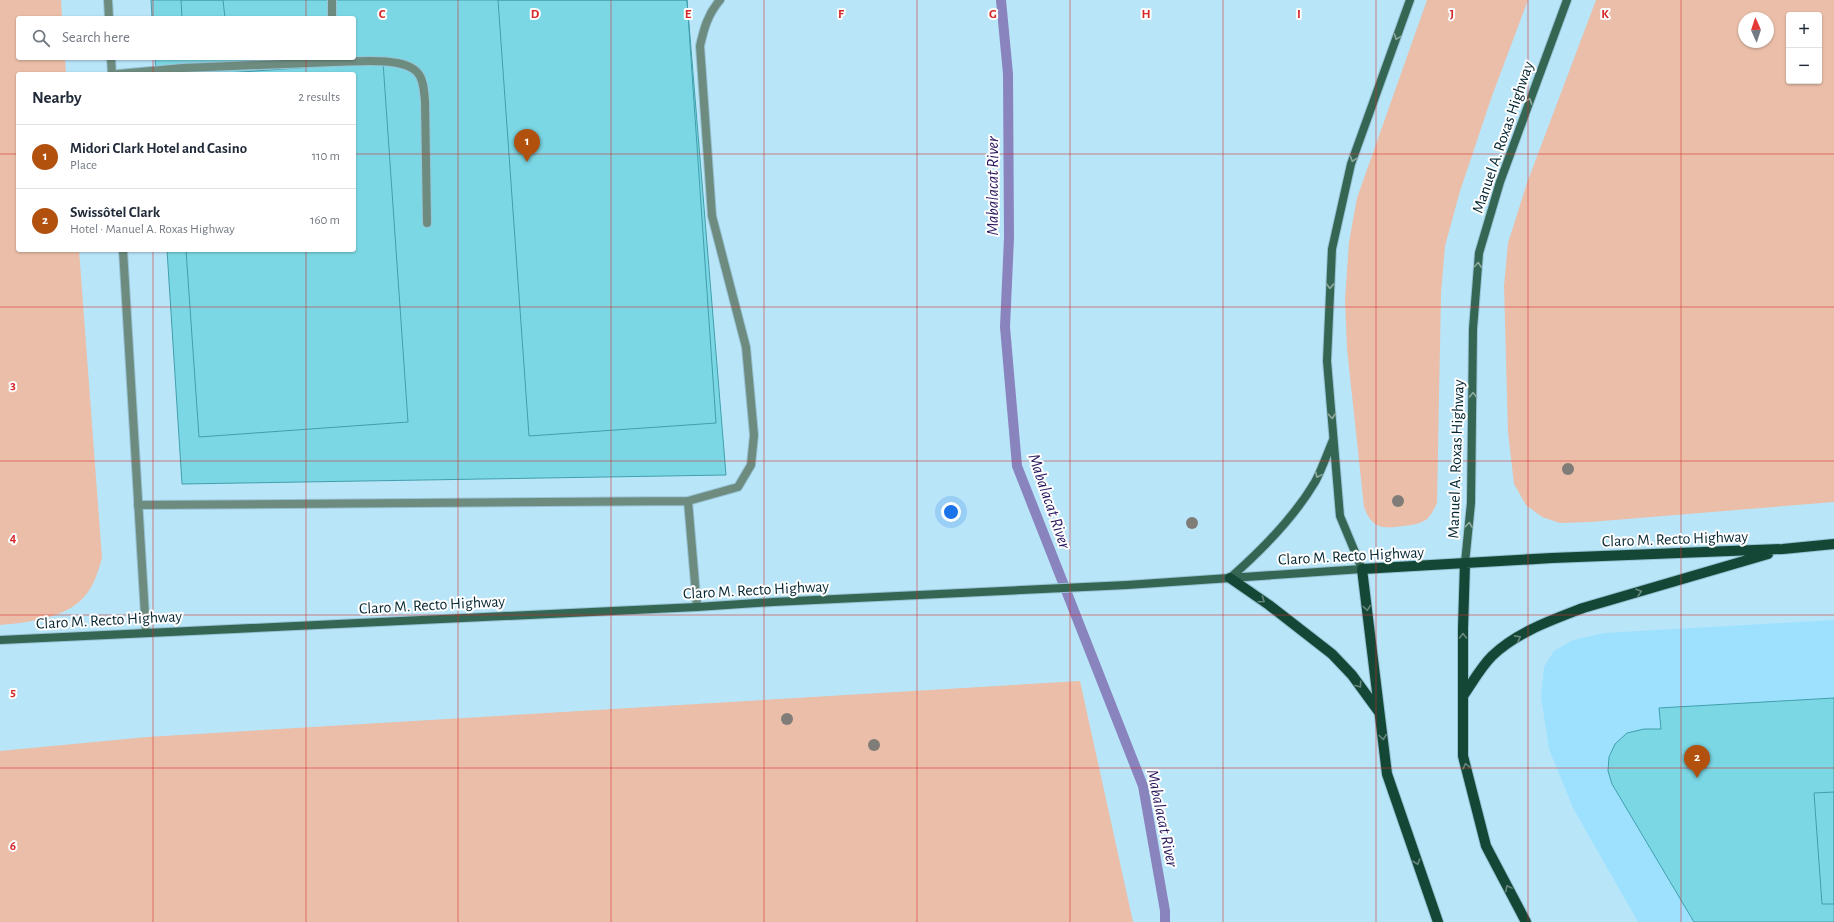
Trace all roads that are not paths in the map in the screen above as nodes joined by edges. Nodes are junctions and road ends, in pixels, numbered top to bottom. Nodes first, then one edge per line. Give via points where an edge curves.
1 (108, 0) edge
2 (332, 0) edge
3 (720, 0) edge
4 (1410, 0) edge
5 (1567, 0) edge
6 (109, 16) edge
7 (332, 16) edge
8 (111, 60) edge
9 (333, 60) edge
10 (112, 72) edge
11 (140, 72) edge
12 (427, 223) dead end
13 (123, 252) edge
14 (1334, 439) junction
15 (688, 501) junction
16 (138, 505) junction
17 (1834, 544) edge
18 (1783, 549) junction
19 (1465, 563) junction
20 (1362, 569) junction
21 (1230, 578) junction
22 (697, 607) junction
23 (146, 632) junction
24 (0, 640) edge
25 (1463, 696) junction
26 (1380, 713) junction
27 (1438, 922) edge
28 (1526, 922) edge

1 - 6 street
2 - 7 street
3 - 15 street via 704,25 700,46 712,216 746,347 754,435 751,465 738,487
4 -> 14 main road via 1351,164 1332,249 1327,361
19 -> 5 main road, Manuel A. Roxas Highway via 1472,503 1473,329 1478,253 1500,182
8 - 10 street
9 - 11 street
9 - 12 street via 385,61 404,65 417,72 424,86 425,101
13 - 16 street
14 - 20 main road via 1340,516
14 -> 21 main road via 1315,482 1288,522
15 - 16 street
15 - 22 street
16 - 23 street
17 - 18 main road, Claro M. Recto Highway
18 - 19 main road, Claro M. Recto Highway
25 -> 18 main road via 1492,656 1513,640 1554,619 1583,608
19 - 20 main road, Claro M. Recto Highway
25 -> 19 main road, Manuel A. Roxas Highway via 1462,628
20 - 21 main road, Claro M. Recto Highway
20 -> 26 main road
21 - 22 main road, Claro M. Recto Highway
21 -> 26 main road via 1332,654 1352,675
22 - 23 main road, Claro M. Recto Highway
23 - 24 main road, Claro M. Recto Highway
28 -> 25 main road, Manuel A. Roxas Highway via 1486,846 1463,756
26 -> 27 main road via 1387,774

